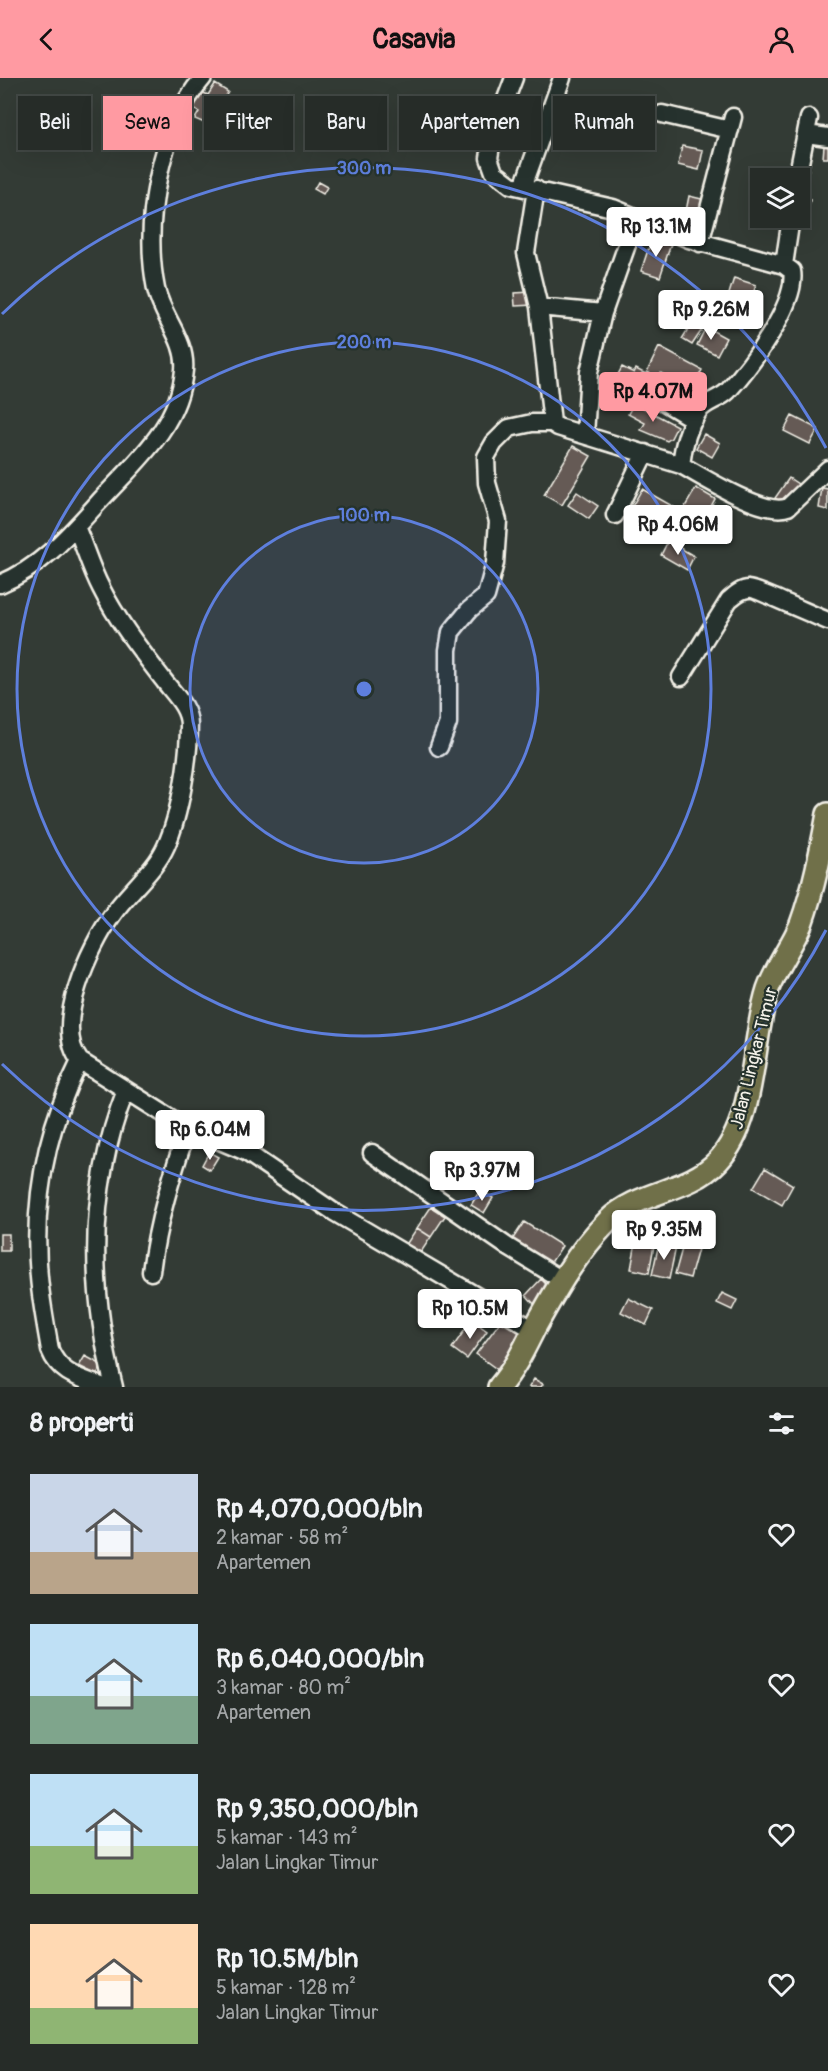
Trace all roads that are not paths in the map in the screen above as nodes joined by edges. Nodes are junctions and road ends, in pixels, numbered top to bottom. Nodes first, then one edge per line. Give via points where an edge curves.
1 (203, 78) edge
2 (514, 78) edge
3 (562, 78) edge
4 (662, 114) dead end
5 (828, 137) edge
6 (799, 168) edge
7 (530, 188) junction
8 (636, 219) junction
9 (789, 228) edge
10 (700, 243) junction
11 (783, 265) junction
12 (539, 307) junction
13 (603, 313) junction
14 (656, 397) dead end
15 (694, 420) junction
16 (552, 423) junction
17 (585, 435) junction
18 (645, 453) junction
19 (681, 465) junction
20 (828, 469) edge
21 (615, 515) dead end
22 (77, 529) junction
23 (0, 584) edge
24 (828, 621) edge
25 (681, 677) dead end
26 (439, 747) dead end
27 (828, 814) edge
28 (80, 1061) junction
29 (126, 1090) junction
30 (189, 1127) junction
31 (372, 1153) dead end
32 (151, 1272) dead end
33 (562, 1280) junction
34 (534, 1330) junction
35 (104, 1387) edge
36 (114, 1387) edge
37 (499, 1387) edge

1 - 22 street via 175,120 154,193 156,289 181,345 184,369 178,394 155,444
2 - 7 street via 493,133 489,158 494,172 511,185
3 - 7 street
4 - 10 street via 732,124
5 - 6 street via 808,126
7 - 8 street via 612,208
7 - 12 street via 526,253
8 - 10 street
8 - 13 street
9 - 11 street
10 - 11 street
11 - 15 street via 792,271 793,279 781,315 727,392 699,410
12 - 13 street
12 - 16 street
13 - 17 street via 589,372
14 - 15 street
15 - 19 street
16 - 17 street
16 - 26 street via 508,428 494,442 486,458 487,483 498,521 495,563 486,596 451,632 448,723
17 - 18 street
18 - 19 street
18 - 21 street
19 - 20 street via 761,506 782,509
22 - 23 street via 39,563
22 - 28 street via 100,587 184,706 189,727 168,842 96,940 75,996 69,1034 71,1048
24 - 25 street via 751,588 740,591 729,600
27 - 33 main road, Jalan Lingkar Timur via 800,925 768,988 750,1085 734,1137 718,1161 703,1174 620,1210
28 - 29 street
28 - 35 street via 52,1128 40,1186 39,1279 54,1361 67,1373
29 - 30 street
29 - 36 street via 100,1181 95,1246 96,1290
30 - 32 street via 170,1178
30 - 34 street via 246,1152 344,1218
31 - 33 street
33 - 34 main road, Jalan Lingkar Timur
34 - 37 main road, Jalan Lingkar Timur

